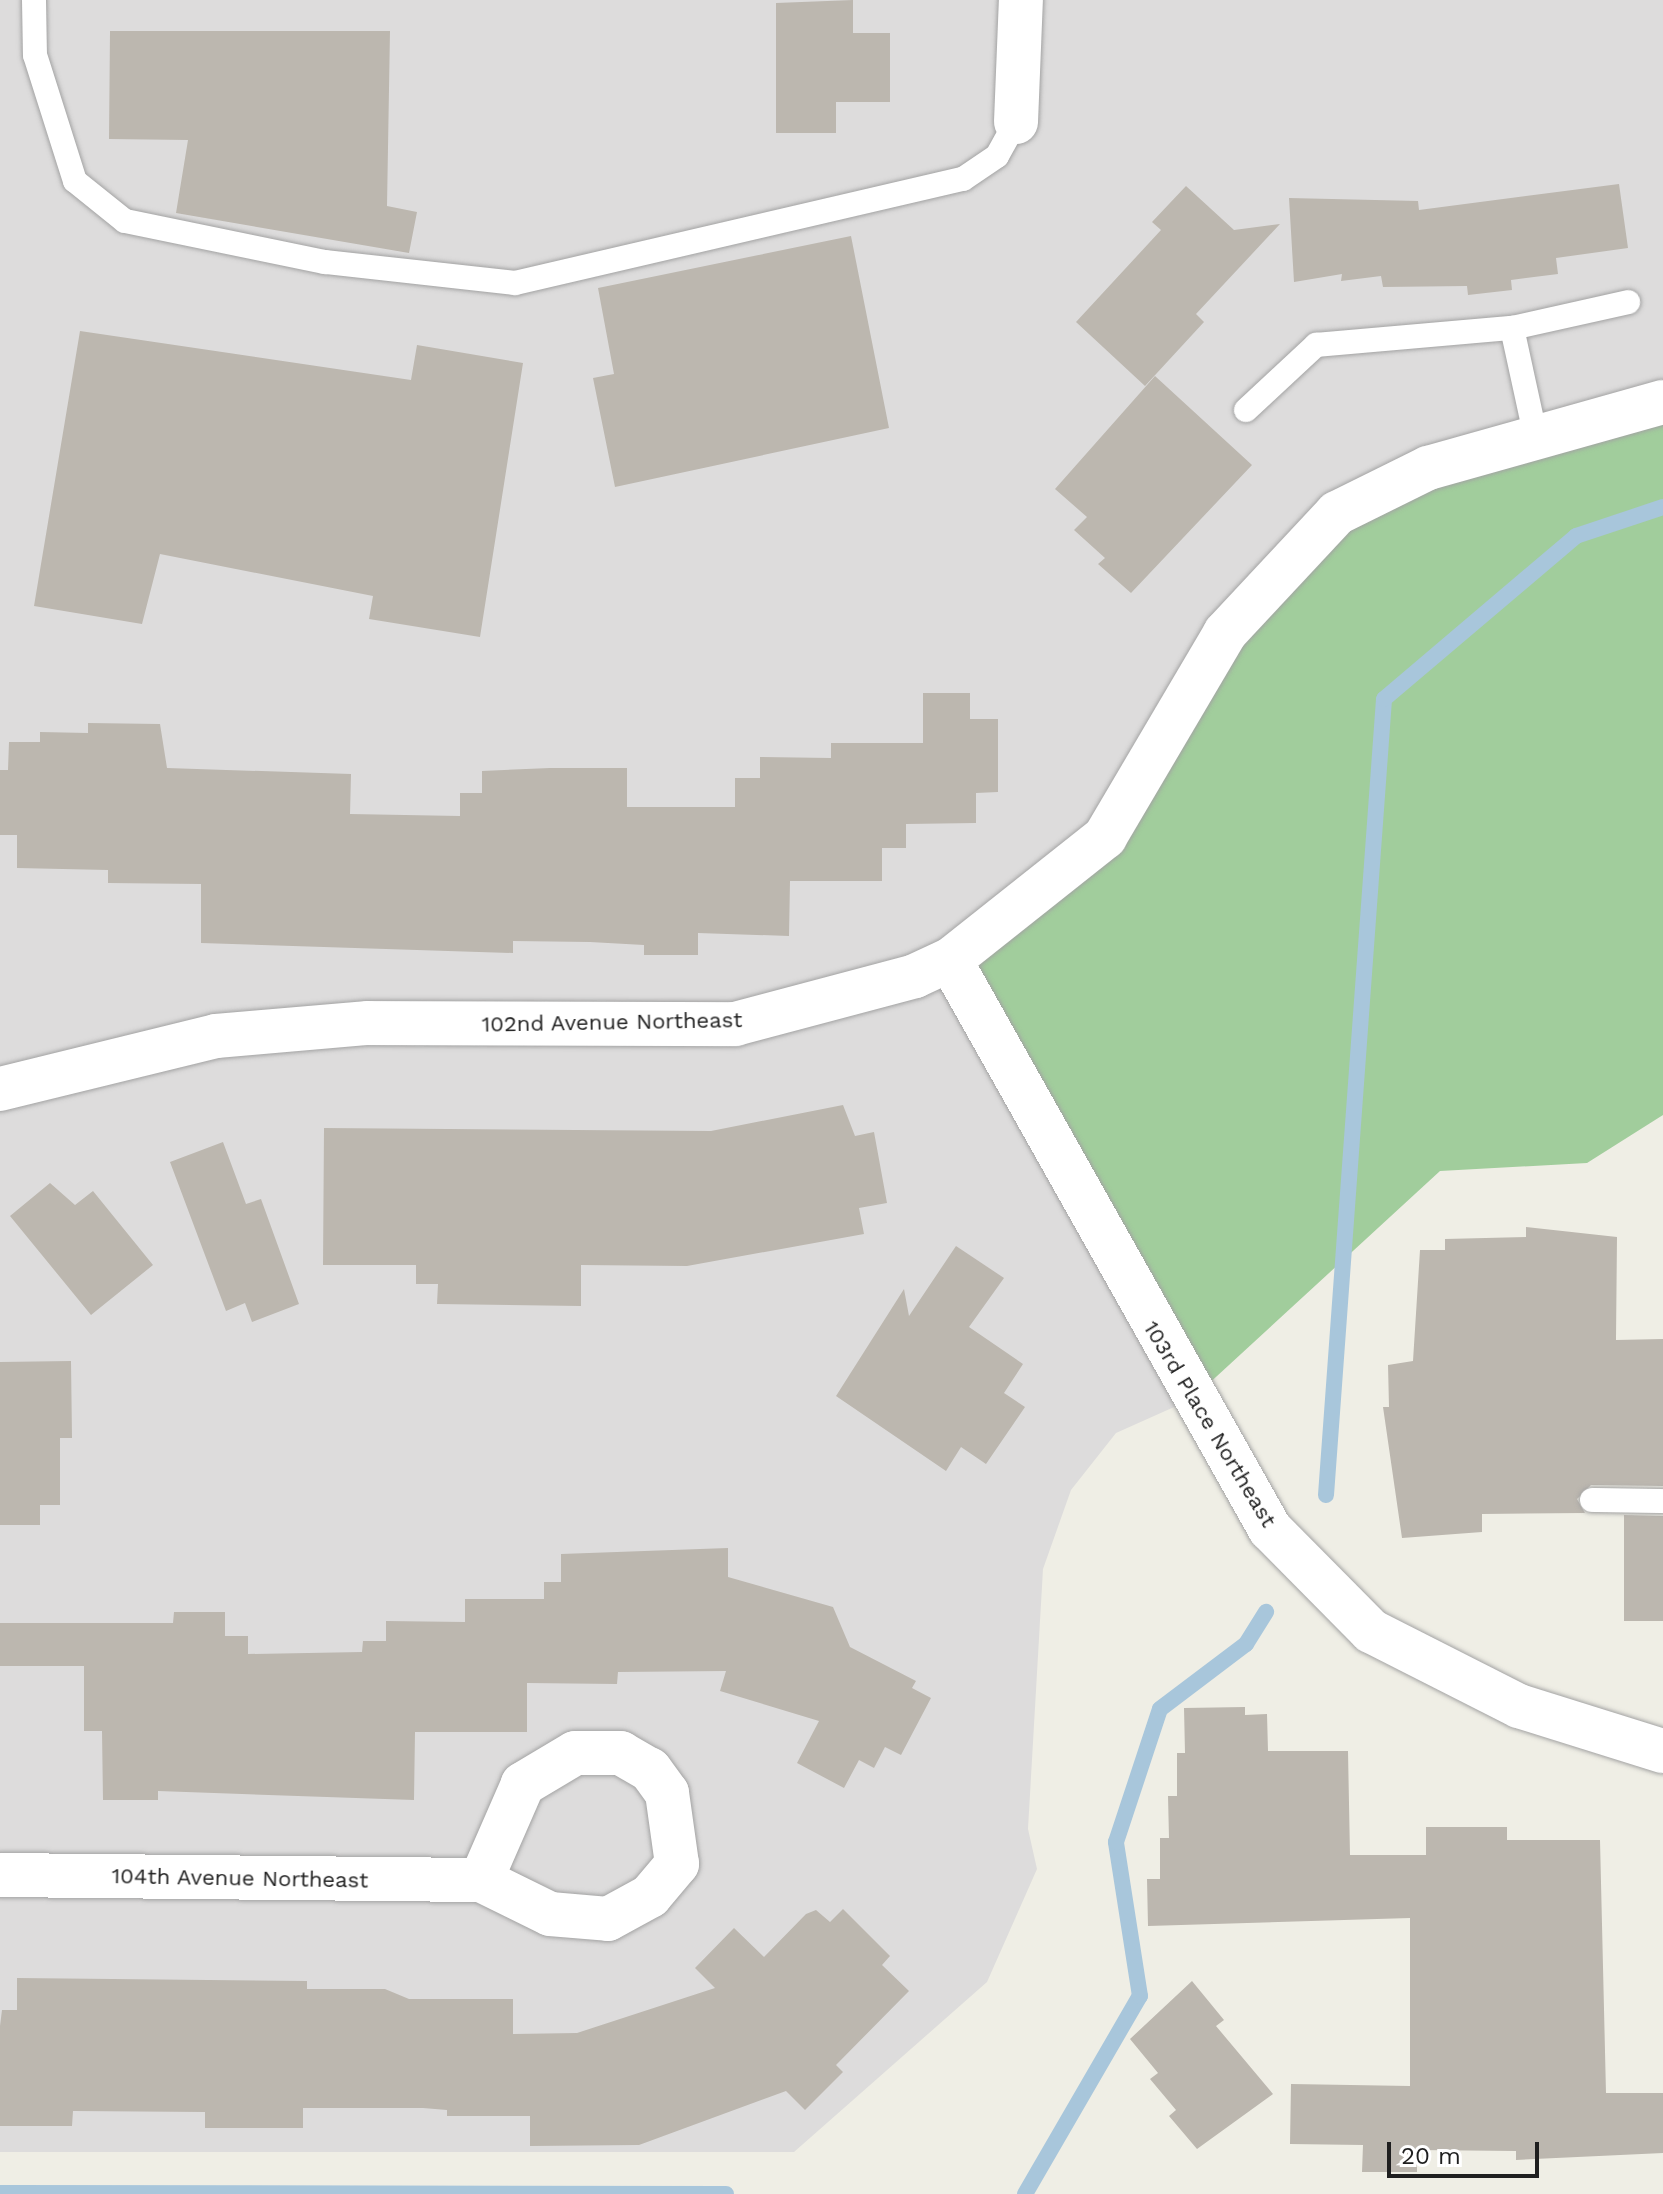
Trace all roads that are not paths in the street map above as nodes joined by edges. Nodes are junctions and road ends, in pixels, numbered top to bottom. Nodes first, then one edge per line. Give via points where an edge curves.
1 (34, 0) edge
2 (1021, 0) edge
3 (1016, 122) joint
4 (1628, 302) dead end
5 (1512, 328) junction
6 (1663, 402) edge
7 (1246, 410) dead end
8 (1536, 438) junction
9 (950, 960) junction
10 (0, 1089) edge
11 (1592, 1500) dead end
12 (1663, 1501) edge
13 (1663, 1751) edge
14 (0, 1875) edge
15 (481, 1880) junction

1 - 3 lane via 35,55 75,181 125,221 325,262 515,283 963,179 997,156
2 - 3 street
4 - 5 lane
5 - 7 lane via 1316,345
5 - 8 lane
6 - 8 street, 102nd Avenue Northeast
8 - 9 street, 102nd Avenue Northeast via 1428,468 1337,513 1225,633 1105,837
9 - 10 street, 102nd Avenue Northeast via 735,1024 368,1023 231,1035
9 - 13 street, 103rd Place Northeast via 1270,1529 1371,1631 1519,1706
11 - 12 lane
14 - 15 street, 104th Avenue Northeast
15 - 15 street, 104th Avenue Northeast via 550,1914 608,1919 650,1896 677,1864 667,1793 650,1770 621,1753 575,1753 523,1784

